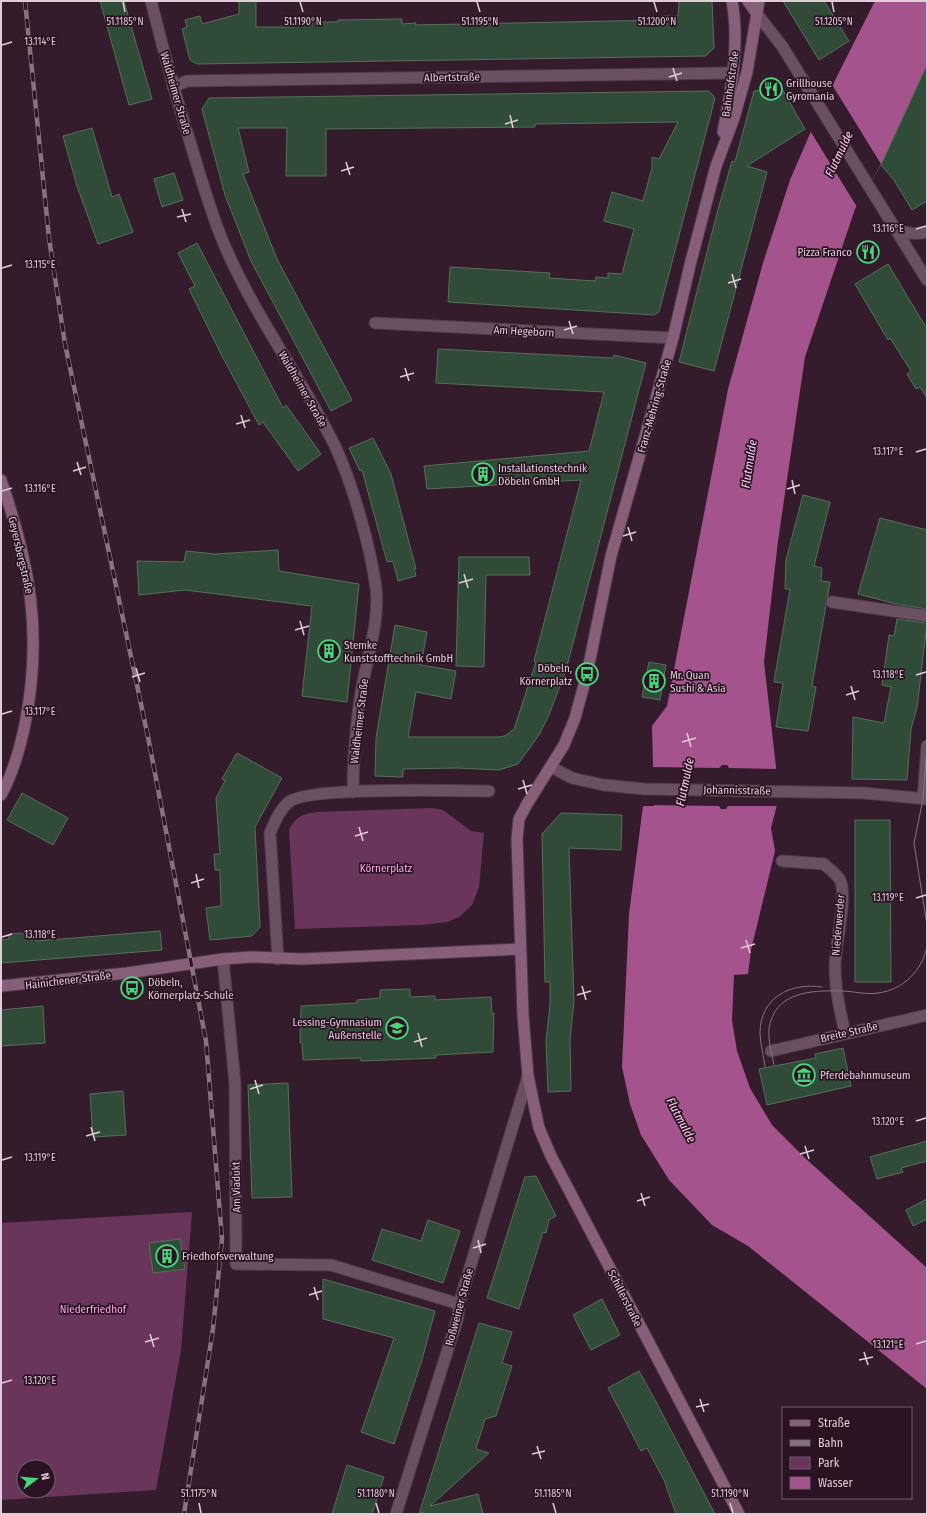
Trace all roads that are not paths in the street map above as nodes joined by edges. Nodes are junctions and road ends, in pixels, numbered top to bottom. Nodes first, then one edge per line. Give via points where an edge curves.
1 (151, 1) edge
2 (732, 1) edge
3 (748, 1) edge
4 (759, 1) edge
5 (757, 14) junction
6 (732, 73) junction
7 (173, 86) junction
8 (716, 166) junction
9 (895, 228) junction
10 (927, 232) edge
11 (927, 280) edge
12 (375, 323) dead end
13 (673, 338) junction
14 (1, 480) edge
15 (3, 494) edge
16 (832, 602) dead end
17 (927, 616) edge
18 (927, 746) edge
19 (551, 767) junction
20 (489, 791) dead end
21 (353, 792) junction
22 (1, 795) edge
23 (926, 801) edge
24 (782, 862) dead end
25 (520, 949) junction
26 (223, 959) junction
27 (278, 959) junction
28 (1, 986) edge
29 (927, 1015) edge
30 (846, 1033) junction
31 (772, 1051) dead end
32 (528, 1076) junction
33 (459, 1304) junction
34 (396, 1514) edge
35 (739, 1514) edge

1 - 7 street, Waldheimer Straße
2 - 6 main road, Bahnhofstraße via 736,26
3 - 5 main road
4 - 5 main road, Franz-Mehring-Straße
5 - 8 main road, Franz-Mehring-Straße via 747,72 734,118
5 - 9 street via 782,46
6 - 7 street, Albertstraße via 187,81
6 - 8 main road, Bahnhofstraße
7 - 21 street, Waldheimer Straße via 218,230 244,288 335,447 346,472 369,553 376,590 376,607 355,739
8 - 13 main road, Franz-Mehring-Straße
9 - 10 street via 908,233
9 - 11 street
12 - 13 street, Am Hegeborn
13 - 19 main road, Franz-Mehring-Straße via 612,556 575,718
14 - 15 main road, Geyersbergstraße
15 - 22 main road, Geyersbergstraße via 24,555 34,624 28,708 22,738
16 - 17 street
18 - 23 street
19 - 23 street, Johannisstraße via 572,778 604,785 644,789 871,793
19 - 25 main road, Franz-Mehring-Straße via 520,819 517,839
20 - 21 street
21 - 27 street via 305,796 289,802 278,814 270,833
24 - 30 street, Niederwerder via 824,864 840,880 842,900 835,947 835,967 838,1005
25 - 27 main road
25 - 32 main road
26 - 27 main road, Hainichener Straße
26 - 28 main road, Hainichener Straße via 127,973
26 - 33 street, Am Viadukt via 235,1083 236,1264 331,1265
29 - 30 street, Breite Straße
30 - 31 street, Breite Straße
32 - 33 street, Roßweiner Straße
32 - 35 main road, Schillerstraße via 539,1128 551,1156
33 - 34 street, Roßweiner Straße via 458,1317

